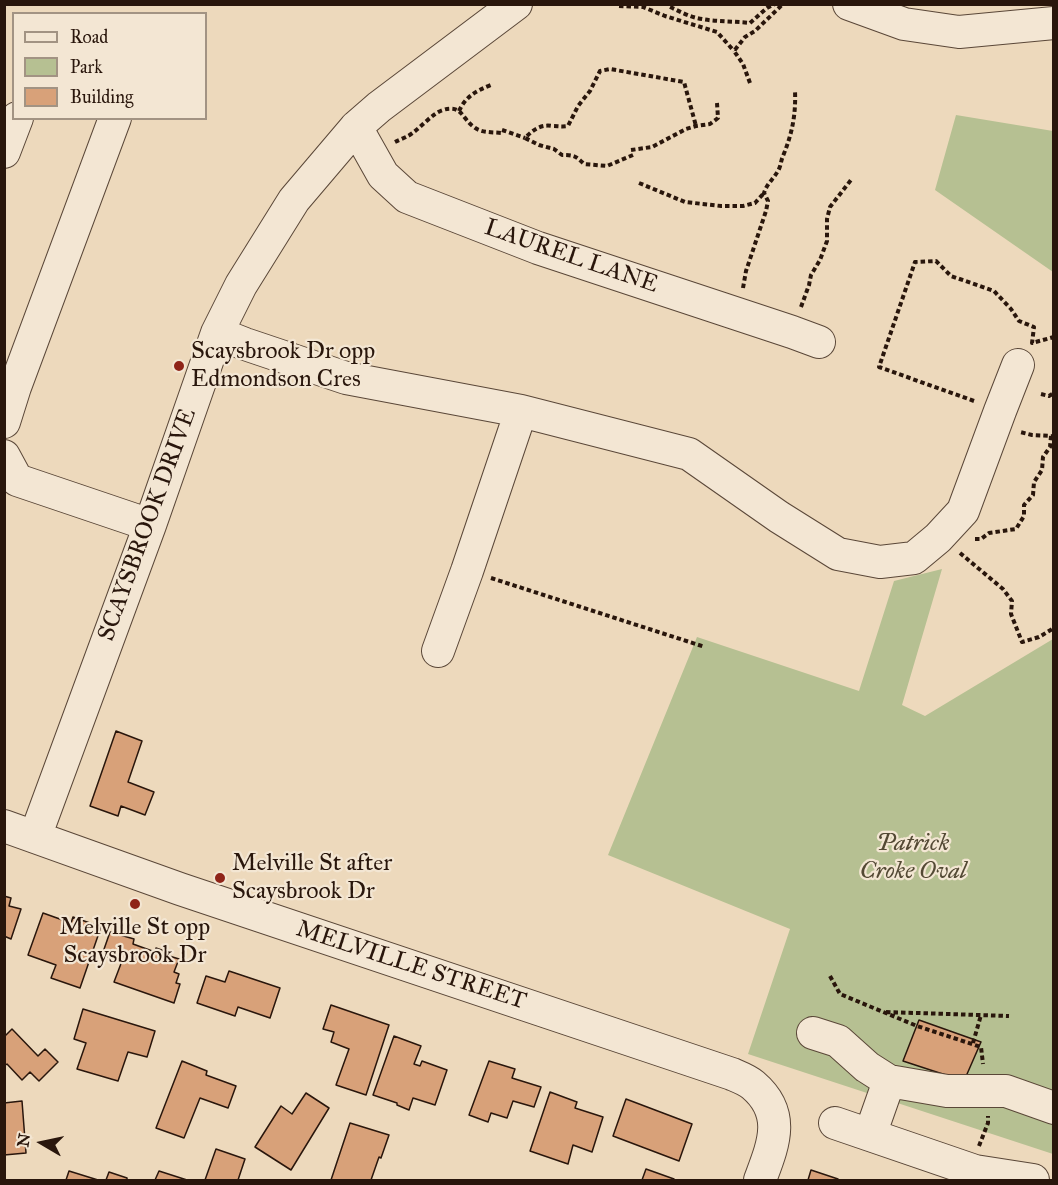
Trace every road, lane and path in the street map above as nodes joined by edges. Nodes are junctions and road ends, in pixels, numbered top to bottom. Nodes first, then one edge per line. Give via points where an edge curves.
1 (516, 4) edge
2 (775, 4) edge
3 (783, 4) edge
4 (849, 4) edge
5 (619, 6) dead end
6 (670, 7) dead end
7 (1053, 23) edge
8 (734, 51) junction
9 (750, 83) dead end
10 (491, 85) dead end
11 (795, 92) dead end
12 (717, 103) dead end
13 (459, 111) junction
14 (16, 120) edge
15 (114, 120) edge
16 (696, 126) junction
17 (356, 127) junction
18 (525, 138) junction
19 (4, 152) edge
20 (375, 161) junction
21 (851, 180) dead end
22 (639, 183) dead end
23 (764, 193) junction
24 (731, 312) junction
25 (217, 333) junction
26 (806, 337) joint
27 (1053, 337) edge
28 (1018, 365) dead end
29 (10, 385) edge
30 (1053, 393) edge
31 (1041, 394) dead end
32 (521, 411) junction
33 (1008, 421) junction
34 (4, 422) edge
35 (11, 468) edge
36 (150, 525) junction
37 (971, 536) dead end
38 (957, 550) dead end
39 (467, 571) junction
40 (1053, 628) edge
41 (705, 647) dead end
42 (438, 651) dead end
43 (4, 826) edge
44 (36, 837) junction
45 (830, 976) dead end
46 (882, 1012) junction
47 (981, 1015) junction
48 (1009, 1016) dead end
49 (813, 1033) dead end
50 (889, 1082) junction
51 (1053, 1108) edge
52 (835, 1123) dead end
53 (870, 1135) junction
54 (760, 1180) edge
55 (1033, 1180) edge

1 - 17 street, SCAYSBROOK DRIVE
2 - 6 path via 750,23 694,17
3 - 8 path
4 - 7 street via 904,24 959,32
5 - 8 path via 643,7 717,32
8 - 9 path
10 - 13 path via 470,95
11 - 23 path via 794,126 780,168
12 - 16 path via 718,118
13 - 18 path via 473,127 484,132 502,131
13 - 20 path via 437,113
14 - 19 street
15 - 29 street
16 - 18 path via 607,166 584,164 576,156 562,155
16 - 18 path via 684,82 610,69 600,71 568,126 542,126
17 - 20 street, LAUREL LANE
17 - 25 street, SCAYSBROOK DRIVE via 294,200 241,285
20 - 24 street, LAUREL LANE via 383,175 407,197 538,248
21 - 26 path via 830,207 827,241 809,285
22 - 23 path via 685,202 721,206 754,203
23 - 24 path via 768,201 765,217 743,288
24 - 26 street, LAUREL LANE
25 - 32 street via 346,378
25 - 36 street, SCAYSBROOK DRIVE
27 - 33 path via 1032,343 1034,327 1019,321 994,291 951,276 936,261 915,262 879,367
28 - 33 street
29 - 34 street
30 - 31 path
32 - 33 street via 689,454 838,554 880,562 914,558 963,511
32 - 39 street
33 - 37 path via 1032,435 1051,436 1050,447 1016,529 989,533 976,540
35 - 36 street
36 - 44 street, SCAYSBROOK DRIVE
38 - 40 path via 1012,602 1011,614 1022,642
39 - 41 path
39 - 42 street
43 - 44 street, MELVILLE STREET
44 - 54 street, MELVILLE STREET via 191,893 732,1074 752,1084 772,1110 772,1145
45 - 46 path via 840,994
46 - 47 path
46 - 47 path via 972,1043
47 - 48 path
49 - 50 street via 838,1041
50 - 51 street via 947,1091 1006,1091
50 - 53 street
52 - 53 street
53 - 55 street via 975,1171

